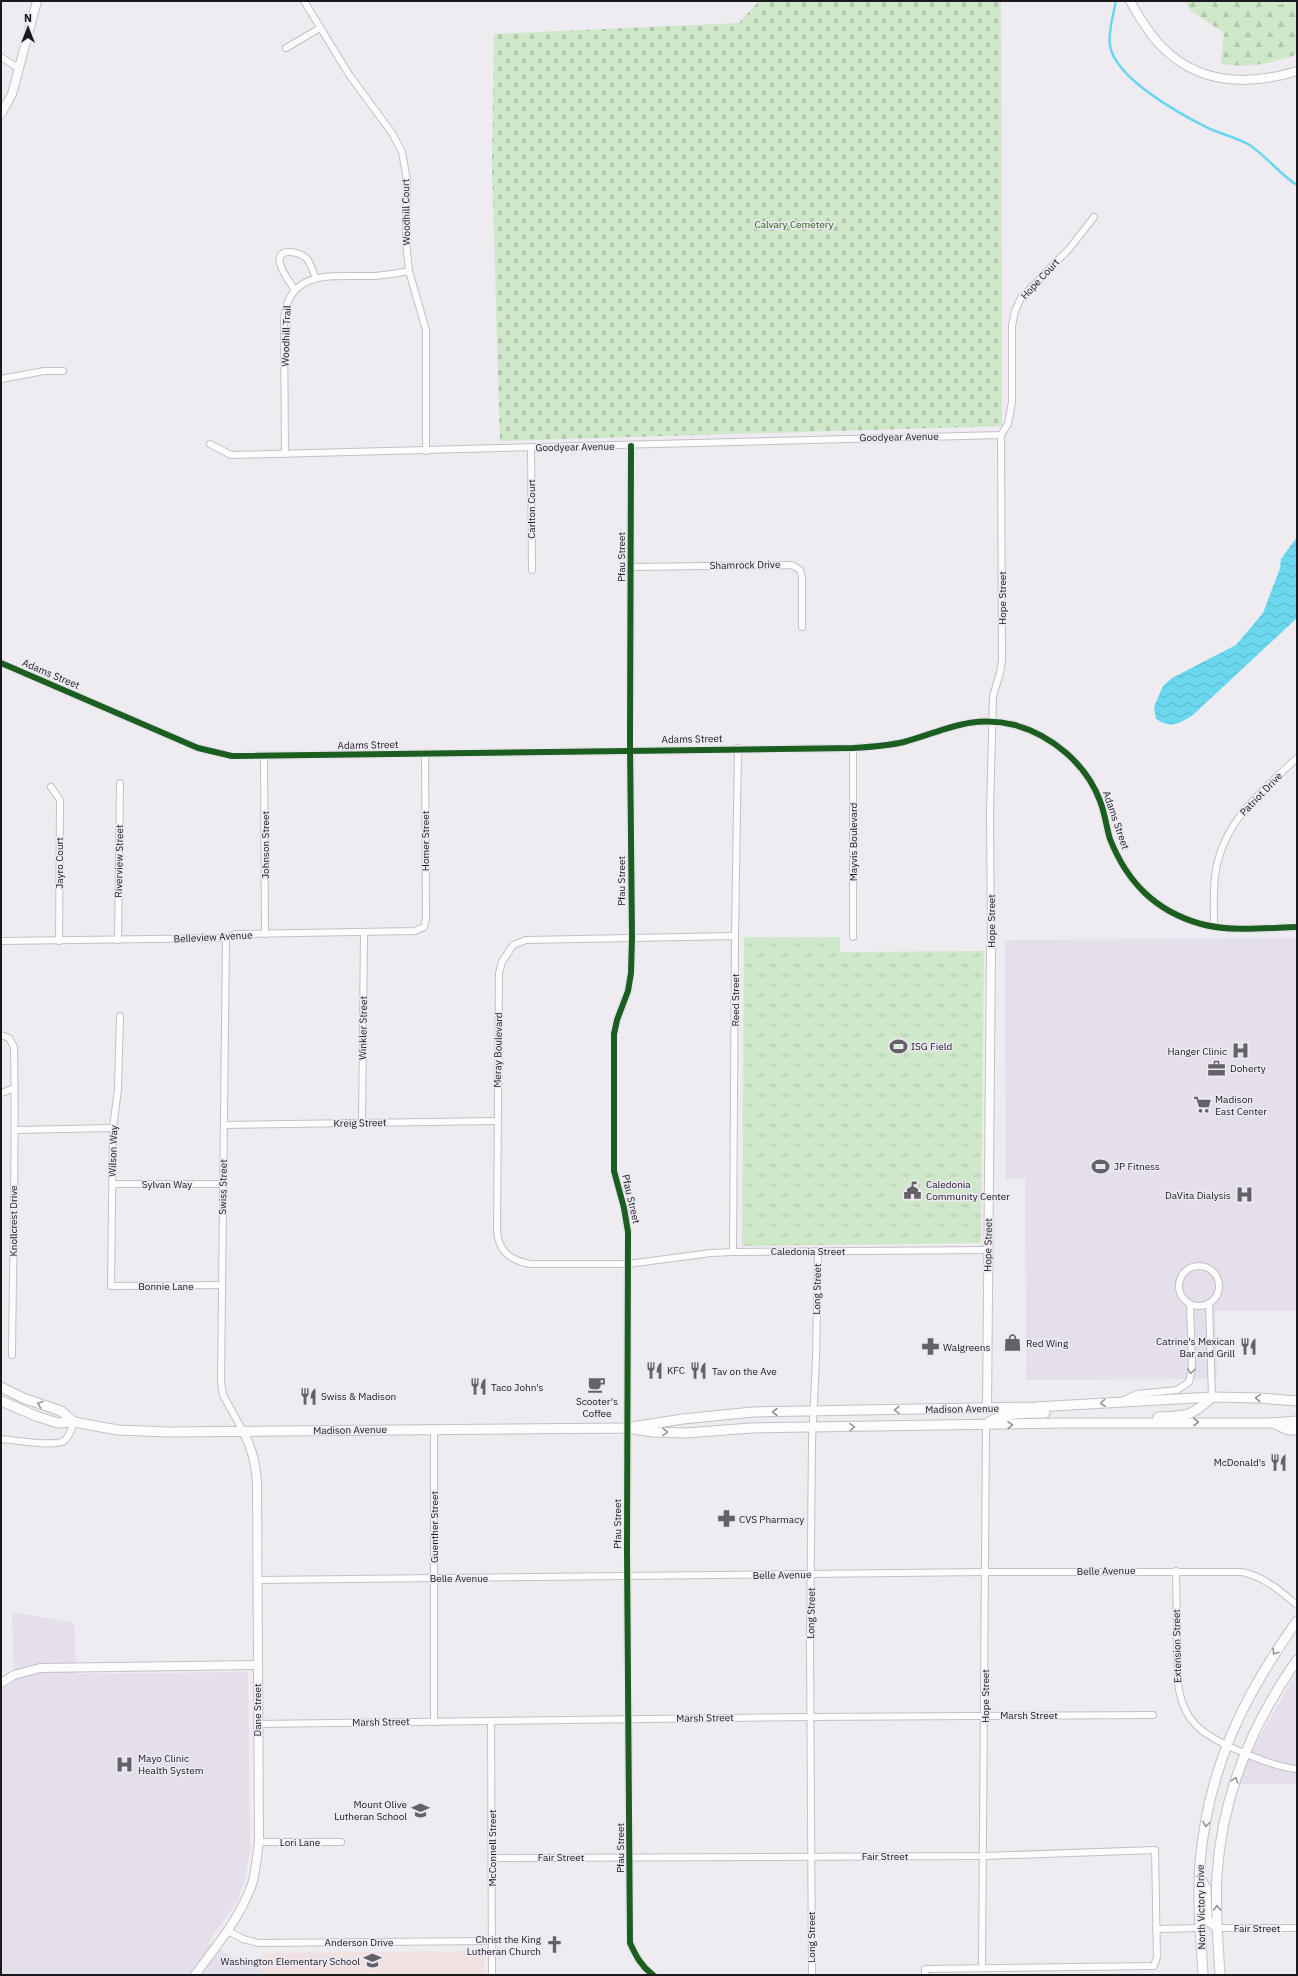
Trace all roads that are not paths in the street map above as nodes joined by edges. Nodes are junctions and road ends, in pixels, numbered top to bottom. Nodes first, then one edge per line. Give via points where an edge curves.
1 (37, 1) edge
2 (304, 1) edge
3 (1130, 1) edge
4 (320, 28) junction
5 (286, 48) dead end
6 (1, 57) edge
7 (18, 68) junction
8 (1297, 71) edge
9 (1, 114) edge
10 (1094, 217) dead end
11 (409, 271) junction
12 (316, 278) junction
13 (295, 290) junction
14 (63, 371) dead end
15 (1, 379) edge
16 (1001, 435) junction
17 (210, 444) dead end
18 (630, 446) junction
19 (531, 448) junction
20 (426, 450) junction
21 (285, 454) junction
22 (631, 567) junction
23 (532, 570) dead end
24 (802, 626) dead end
25 (1, 663) edge
26 (993, 721) junction
27 (738, 748) junction
28 (853, 748) junction
29 (630, 750) junction
30 (425, 754) junction
31 (264, 756) junction
32 (1297, 758) edge
33 (120, 782) dead end
34 (51, 787) dead end
35 (1214, 926) junction
36 (424, 927) joint
37 (1297, 927) edge
38 (364, 933) junction
39 (265, 934) junction
40 (735, 936) junction
41 (632, 937) junction
42 (853, 937) dead end
43 (226, 938) junction
44 (118, 940) junction
45 (1, 941) edge
46 (59, 941) junction
47 (991, 947) joint
48 (120, 1016) dead end
49 (1, 1035) edge
50 (15, 1088) junction
51 (1, 1093) edge
52 (497, 1121) junction
53 (362, 1123) junction
54 (224, 1125) junction
55 (113, 1128) junction
56 (16, 1130) junction
57 (112, 1184) junction
58 (222, 1184) junction
59 (988, 1250) junction
60 (733, 1252) junction
61 (818, 1252) junction
62 (628, 1264) junction
63 (222, 1285) junction
64 (110, 1286) joint
65 (1190, 1304) junction
66 (1209, 1304) junction
67 (12, 1355) dead end
68 (1, 1387) edge
69 (1212, 1397) junction
70 (1, 1401) edge
71 (1121, 1401) junction
72 (1297, 1401) edge
73 (1079, 1405) junction
74 (987, 1408) junction
75 (814, 1412) junction
76 (1297, 1421) edge
77 (74, 1422) junction
78 (1065, 1423) junction
79 (1272, 1423) junction
80 (986, 1425) junction
81 (627, 1428) junction
82 (813, 1428) junction
83 (434, 1429) junction
84 (1297, 1430) edge
85 (243, 1431) junction
86 (1, 1439) edge
87 (1176, 1571) junction
88 (984, 1572) junction
89 (811, 1575) junction
90 (627, 1577) junction
91 (434, 1578) junction
92 (258, 1580) junction
93 (1297, 1605) edge
94 (1297, 1620) edge
95 (1297, 1660) edge
96 (257, 1665) junction
97 (1, 1682) edge
98 (985, 1715) junction
99 (1153, 1715) dead end
100 (810, 1717) junction
101 (629, 1719) junction
102 (491, 1721) junction
103 (434, 1722) junction
104 (257, 1724) junction
105 (1226, 1744) junction
106 (1245, 1753) junction
107 (1297, 1769) edge
108 (259, 1842) junction
109 (341, 1842) dead end
110 (984, 1856) junction
111 (630, 1857) junction
112 (811, 1857) junction
113 (492, 1858) junction
114 (1200, 1877) junction
115 (1200, 1928) junction
116 (1218, 1928) junction
117 (1297, 1928) edge
118 (1156, 1929) junction
119 (228, 1930) junction
120 (492, 1941) junction
121 (982, 1967) junction
122 (195, 1975) edge
123 (492, 1975) edge
124 (653, 1975) edge
125 (812, 1975) edge
126 (925, 1975) edge
127 (1203, 1975) edge
128 (1220, 1975) edge

1 - 7 street
2 - 4 street, Woodhill Court
3 - 8 street via 1160,46 1188,68 1238,80 1269,79
4 - 5 street
4 - 11 street, Woodhill Court via 350,76 392,132 402,152 407,180 406,241
6 - 7 street
7 - 9 street via 12,94
10 - 16 street, Hope Court via 1069,249 1021,298 1015,311 1012,326 1012,402 1008,424
11 - 12 street via 376,276
11 - 20 street, Woodhill Court via 426,330
12 - 13 street
12 - 13 street via 310,264 301,254 295,251 283,254 280,263
13 - 21 street, Woodhill Trail via 287,300 285,311
14 - 15 street via 44,371
16 - 18 street, Goodyear Avenue
16 - 26 street, Hope Street via 1002,660 993,696
17 - 21 street, Goodyear Avenue via 231,455
18 - 19 street, Goodyear Avenue
18 - 22 street, Pfau Street
19 - 20 street, Goodyear Avenue
19 - 23 street, Carlton Court
20 - 21 street, Goodyear Avenue
22 - 24 street, Shamrock Drive via 792,565 800,570 802,578
22 - 29 street, Pfau Street
25 - 31 street, Adams Street via 198,748 232,756
26 - 28 street, Adams Street via 967,722 896,743
26 - 35 street, Adams Street via 1016,725 1041,735 1064,750 1091,782 1120,862 1134,883 1150,900 1179,916
26 - 47 street, Hope Street via 990,812
27 - 28 street, Adams Street
27 - 29 street, Adams Street
27 - 40 street, Reed Street
28 - 42 street, Mayvis Boulevard
29 - 30 street, Adams Street
29 - 41 street, Pfau Street
30 - 31 street, Adams Street
30 - 36 street, Homer Street
31 - 39 street, Johnson Street
32 - 35 street, Patriot Drive via 1243,810 1230,829 1220,851 1215,877
33 - 44 street, Riverview Street
34 - 46 street, Jayro Court via 60,800
35 - 37 street, Adams Street
36 - 38 street, Belleview Avenue via 415,932
38 - 39 street, Belleview Avenue
38 - 53 street, Winkler Street
39 - 43 street, Belleview Avenue via 236,934
40 - 41 street, Meray Boulevard
40 - 60 street, Reed Street
41 - 52 street, Meray Boulevard via 526,940 513,945 502,962 499,974
41 - 62 street, Pfau Street via 628,991 614,1034 614,1171 628,1232
43 - 44 street, Belleview Avenue
43 - 54 street, Swiss Street
44 - 46 street, Belleview Avenue
45 - 46 street, Belleview Avenue
47 - 59 street, Hope Street
48 - 55 street, Wilson Way via 118,1089
49 - 50 street, Knollcrest Drive via 9,1038 14,1047
50 - 51 street
50 - 56 street, Knollcrest Drive
52 - 53 street, Kreig Street
52 - 62 street, Meray Boulevard via 496,1231 498,1242 506,1254 516,1261 530,1264
53 - 54 street, Kreig Street
54 - 58 street, Swiss Street
55 - 56 street
55 - 57 street, Wilson Way
56 - 67 street, Knollcrest Drive via 13,1173
57 - 58 street, Sylvan Way
57 - 64 street, Wilson Way
58 - 63 street, Swiss Street
59 - 61 street, Caledonia Street
59 - 74 street, Hope Street
60 - 61 street, Caledonia Street
60 - 62 street, Caledonia Street
61 - 75 street, Long Street
62 - 81 street, Pfau Street
63 - 64 street, Bonnie Lane
63 - 85 street, Swiss Street via 221,1382 223,1395
65 - 66 street
65 - 66 street via 1180,1292 1180,1280 1187,1271 1198,1267 1210,1270 1218,1280 1218,1291
65 -> 71 street via 1192,1369 1189,1382 1177,1390 1137,1394
66 - 69 street
77 -> 68 main road, Madison Avenue via 61,1411
69 - 71 main road, Madison Avenue
72 -> 69 main road, Madison Avenue
69 - 78 main road via 1199,1410 1184,1416
70 - 77 main road, Madison Avenue via 58,1423
71 -> 73 main road, Madison Avenue
73 - 74 main road, Madison Avenue
73 - 80 main road via 1050,1412 1001,1416
74 -> 75 main road, Madison Avenue
75 -> 81 main road, Madison Avenue via 725,1414 652,1422
75 - 82 street, Long Street
76 - 79 main road, Madison Avenue
77 - 85 main road, Madison Avenue via 118,1430
77 - 86 street via 69,1435 62,1442
78 -> 79 main road, Madison Avenue
80 -> 78 main road, Madison Avenue
79 - 84 main road via 1288,1430
82 -> 80 main road, Madison Avenue
80 - 88 street, Hope Street
81 -> 82 main road, Madison Avenue via 686,1433 714,1429
81 - 83 main road, Madison Avenue
81 - 90 street, Pfau Street
82 - 89 street, Long Street
83 - 85 main road, Madison Avenue
83 - 91 street, Guenther Street
85 - 92 street, Dane Street via 251,1446 256,1465
87 - 88 street, Belle Avenue
87 - 93 street, Belle Avenue via 1242,1572 1256,1575
87 - 105 street, Extension Street via 1177,1672 1182,1701 1195,1725
88 - 89 street, Belle Avenue
88 - 98 street, Hope Street
89 - 90 street, Belle Avenue
89 - 100 street, Long Street
90 - 91 street, Belle Avenue
90 - 101 street, Pfau Street
91 - 92 street, Belle Avenue
91 - 103 street, Guenther Street
92 - 96 street, Dane Street
94 -> 105 main road, North Victory Drive via 1255,1684
95 - 106 main road, North Victory Drive via 1269,1703
96 - 97 street via 40,1668 14,1675
96 - 104 street, Dane Street
98 - 99 street, Marsh Street
98 - 100 street, Marsh Street
98 - 110 street, Hope Street
100 - 101 street, Marsh Street
100 - 112 street, Long Street
101 - 102 street, Marsh Street
101 - 111 street, Pfau Street
102 - 103 street, Marsh Street
102 - 113 street, McConnell Street
103 - 104 street, Marsh Street
104 - 108 street, Dane Street
105 - 106 street, Extension Street
105 -> 114 main road, North Victory Drive via 1209,1804 1202,1844
106 - 107 street, Extension Street via 1276,1765
116 -> 106 main road, North Victory Drive via 1217,1876 1222,1834 1232,1788
108 - 109 street, Lori Lane
108 - 119 street, Dane Street via 249,1892
110 - 112 street, Fair Street
110 - 118 street, Fair Street via 1155,1850
110 - 121 street, Hope Street
111 - 112 street, Fair Street
111 - 113 street, Fair Street
111 - 124 street, Pfau Street via 630,1943 644,1969
112 - 125 street, Long Street
113 - 120 street, McConnell Street
114 - 115 main road, North Victory Drive
114 - 116 main road via 1206,1888 1207,1920
115 - 118 street
115 - 127 main road, North Victory Drive
116 - 117 street, Fair Street
116 - 128 main road, North Victory Drive
118 - 121 street via 1157,1957 1154,1966
119 - 120 street, Anderson Drive via 243,1939 258,1943
119 - 122 street, Dane Street
120 - 123 street, McConnell Street
121 - 126 street via 925,1969

